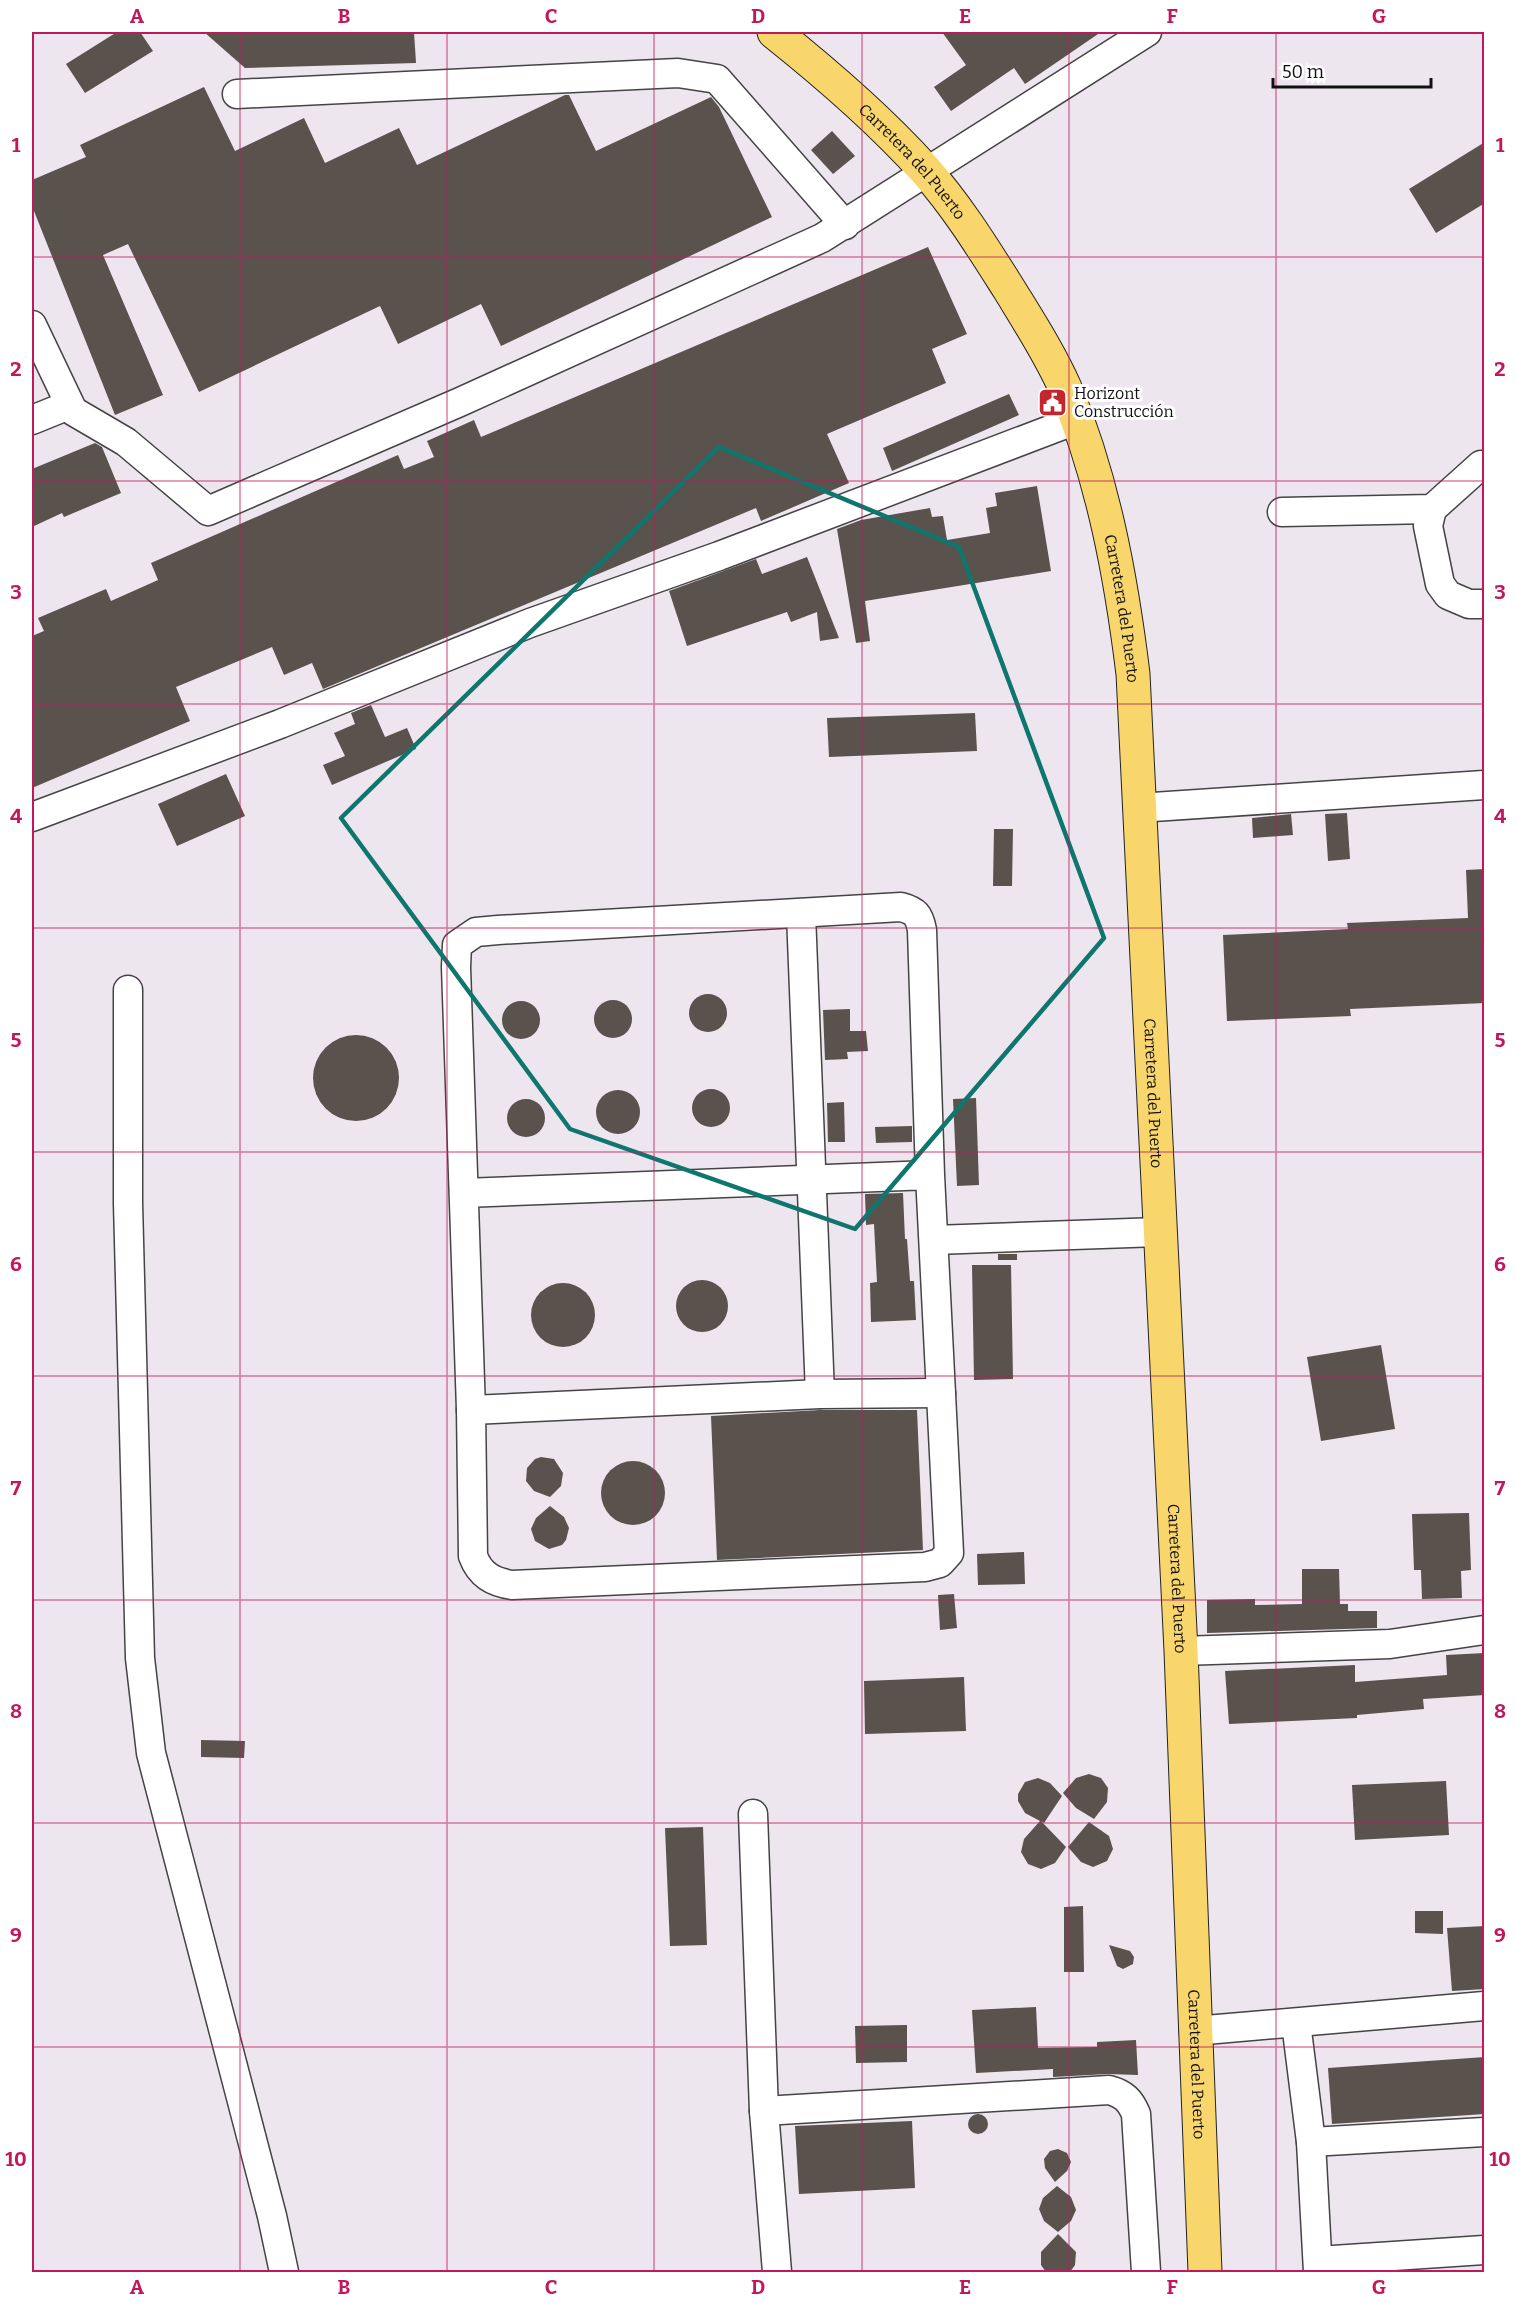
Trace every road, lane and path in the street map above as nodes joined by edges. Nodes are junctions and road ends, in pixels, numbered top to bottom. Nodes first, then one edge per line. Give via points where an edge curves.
1 (774, 32) edge
2 (1147, 32) edge
3 (237, 94) dead end
4 (926, 171) junction
5 (845, 225) junction
6 (32, 325) edge
7 (69, 405) junction
8 (32, 420) edge
9 (1076, 420) junction
10 (1485, 465) edge
11 (1432, 509) junction
12 (1282, 513) dead end
13 (1485, 604) edge
14 (1485, 785) edge
15 (1138, 808) junction
16 (32, 818) edge
17 (801, 914) junction
18 (128, 990) dead end
19 (930, 1175) junction
20 (812, 1180) junction
21 (464, 1193) junction
22 (1159, 1232) junction
23 (935, 1240) junction
24 (941, 1393) junction
25 (820, 1394) junction
26 (471, 1410) junction
27 (1485, 1630) edge
28 (1181, 1651) junction
29 (753, 1814) dead end
30 (1485, 2006) edge
31 (1296, 2023) junction
32 (1194, 2031) junction
33 (764, 2111) junction
34 (1485, 2132) edge
35 (1311, 2142) junction
36 (1485, 2250) edge
37 (1318, 2267) edge
38 (284, 2272) edge
39 (777, 2272) edge
40 (1146, 2272) edge
41 (1205, 2272) edge

1 - 4 main road, Carretera del Puerto via 877,120
2 - 4 lane
3 - 5 lane via 678,73 717,79
4 - 5 lane
4 - 9 main road, Carretera del Puerto via 973,233 1021,309 1064,387
5 - 7 lane via 460,402 208,511 126,442
6 - 7 lane
7 - 8 lane
9 - 15 main road, Carretera del Puerto via 1093,465 1124,599 1133,674
9 - 16 lane via 530,623
10 - 11 lane
11 - 12 lane
11 - 13 lane via 1428,526 1440,584 1448,595 1469,604
14 - 15 lane
15 - 22 main road, Carretera del Puerto
17 - 19 lane via 901,907 920,917
17 - 20 lane
17 - 21 lane via 476,932 458,945
18 - 38 lane via 128,1203 144,1708 151,1753
19 - 20 lane
19 - 23 lane
20 - 21 lane
20 - 25 lane
21 - 26 lane
22 - 23 lane
22 - 28 main road, Carretera del Puerto
23 - 24 lane
24 - 25 lane
24 - 26 lane via 949,1554 940,1563 925,1568 512,1585 496,1582 478,1569 473,1556
25 - 26 lane
27 - 28 lane via 1390,1644
28 - 32 main road, Carretera del Puerto
29 - 33 lane
30 - 31 lane
31 - 32 lane
31 - 35 lane
32 - 41 main road, Carretera del Puerto
33 - 39 lane
33 - 40 lane via 1109,2090 1121,2094 1131,2102 1136,2114
34 - 35 lane
35 - 37 lane
36 - 37 lane

